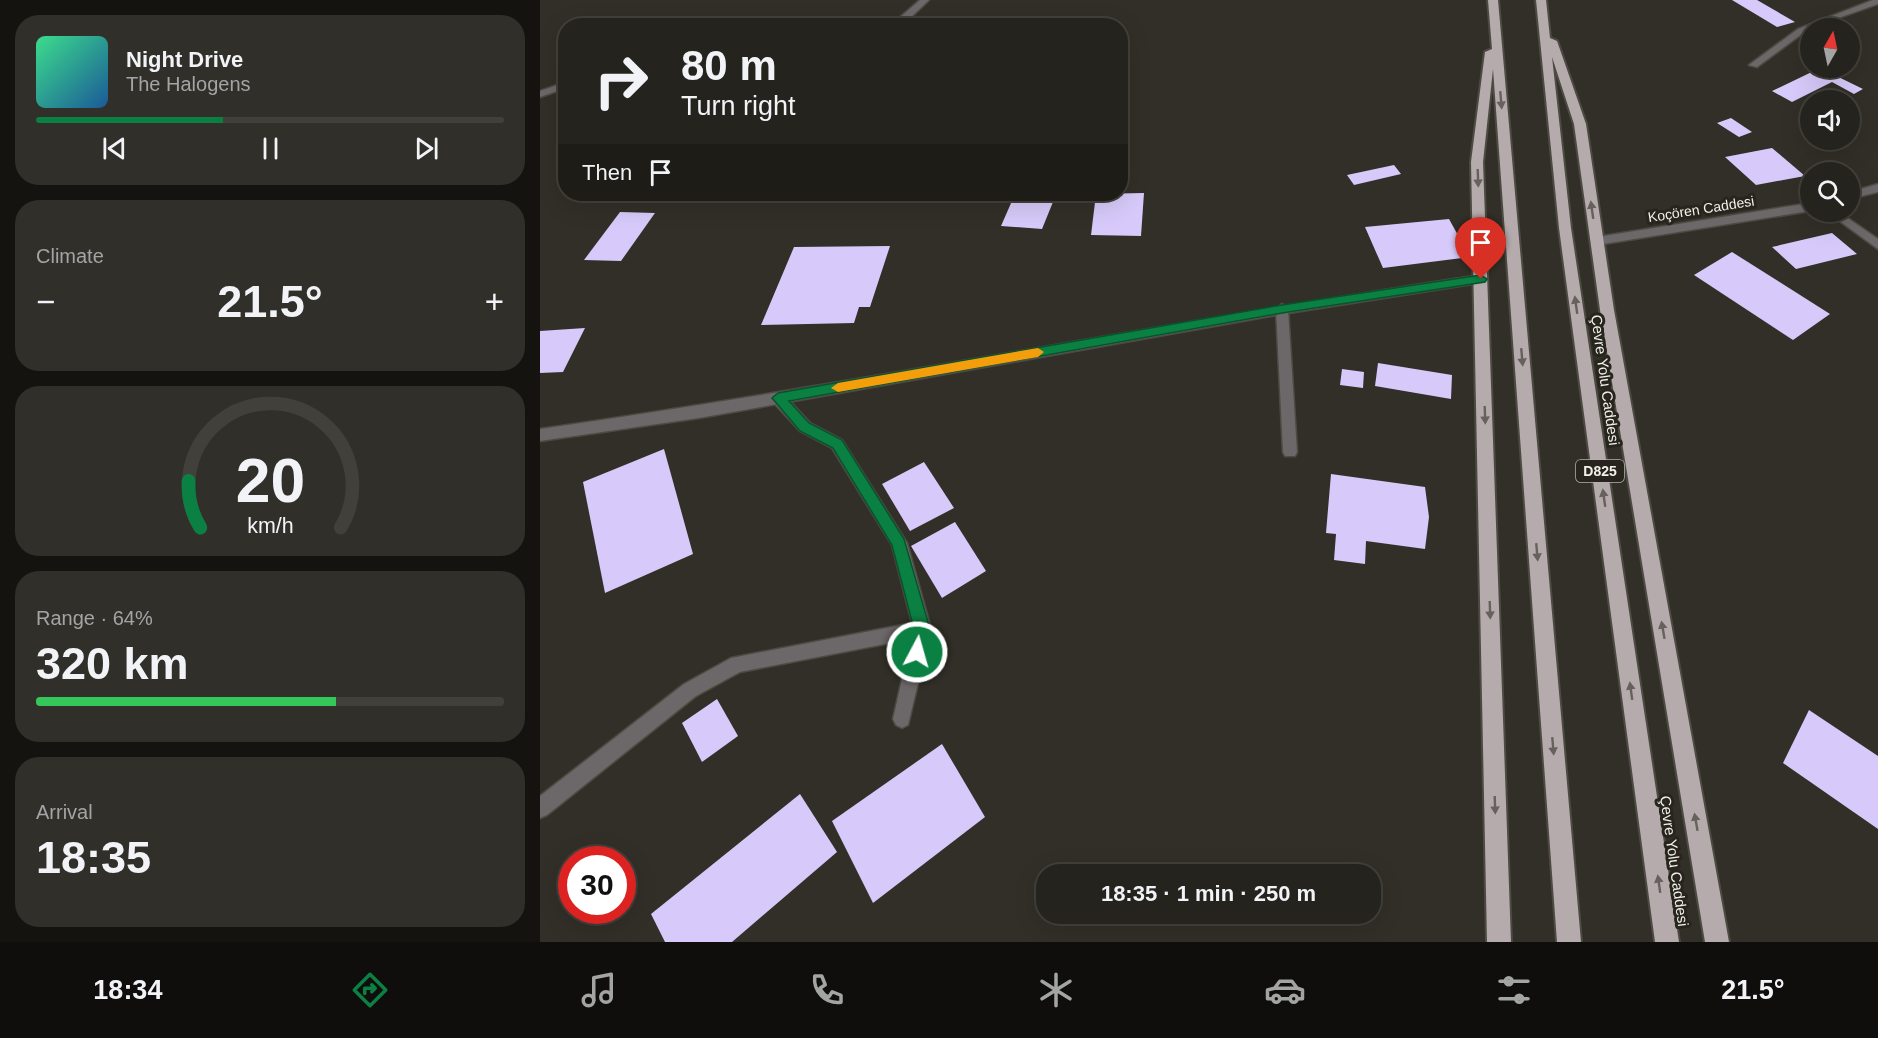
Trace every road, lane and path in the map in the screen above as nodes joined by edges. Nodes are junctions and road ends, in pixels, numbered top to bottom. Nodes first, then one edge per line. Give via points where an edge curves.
1 (925, 0) edge
2 (1878, 1) edge
3 (1541, 5) edge
4 (1494, 8) edge
5 (905, 18) edge
6 (1754, 65) dead end
7 (558, 88) edge
8 (540, 94) edge
9 (1878, 188) edge
10 (1860, 193) edge
11 (1800, 209) edge
12 (1846, 222) edge
13 (1597, 241) junction
14 (1878, 245) edge
15 (1481, 279) junction
16 (1282, 309) junction
17 (778, 398) junction
18 (540, 435) edge
19 (1290, 452) dead end
20 (922, 629) junction
21 (902, 718) dead end
22 (540, 808) edge
23 (1499, 942) edge
24 (1569, 942) edge
25 (1667, 942) edge
26 (1717, 942) edge

1 - 5 street
2 - 6 street via 1801,30
13 -> 3 highway via 1580,124
25 -> 3 highway, Çevre Yolu Caddesi / D825 via 1565,228
4 -> 15 highway via 1477,162
4 -> 24 highway
7 - 8 street
9 - 10 street
11 - 13 street, Koçören Caddesi
12 - 14 street
26 -> 13 highway
15 - 16 street
15 -> 23 highway
16 - 17 street
16 - 19 street
17 - 18 street
17 - 20 street via 805,427 837,444 854,468 899,543
20 - 21 street
20 - 22 street via 737,664 690,690

